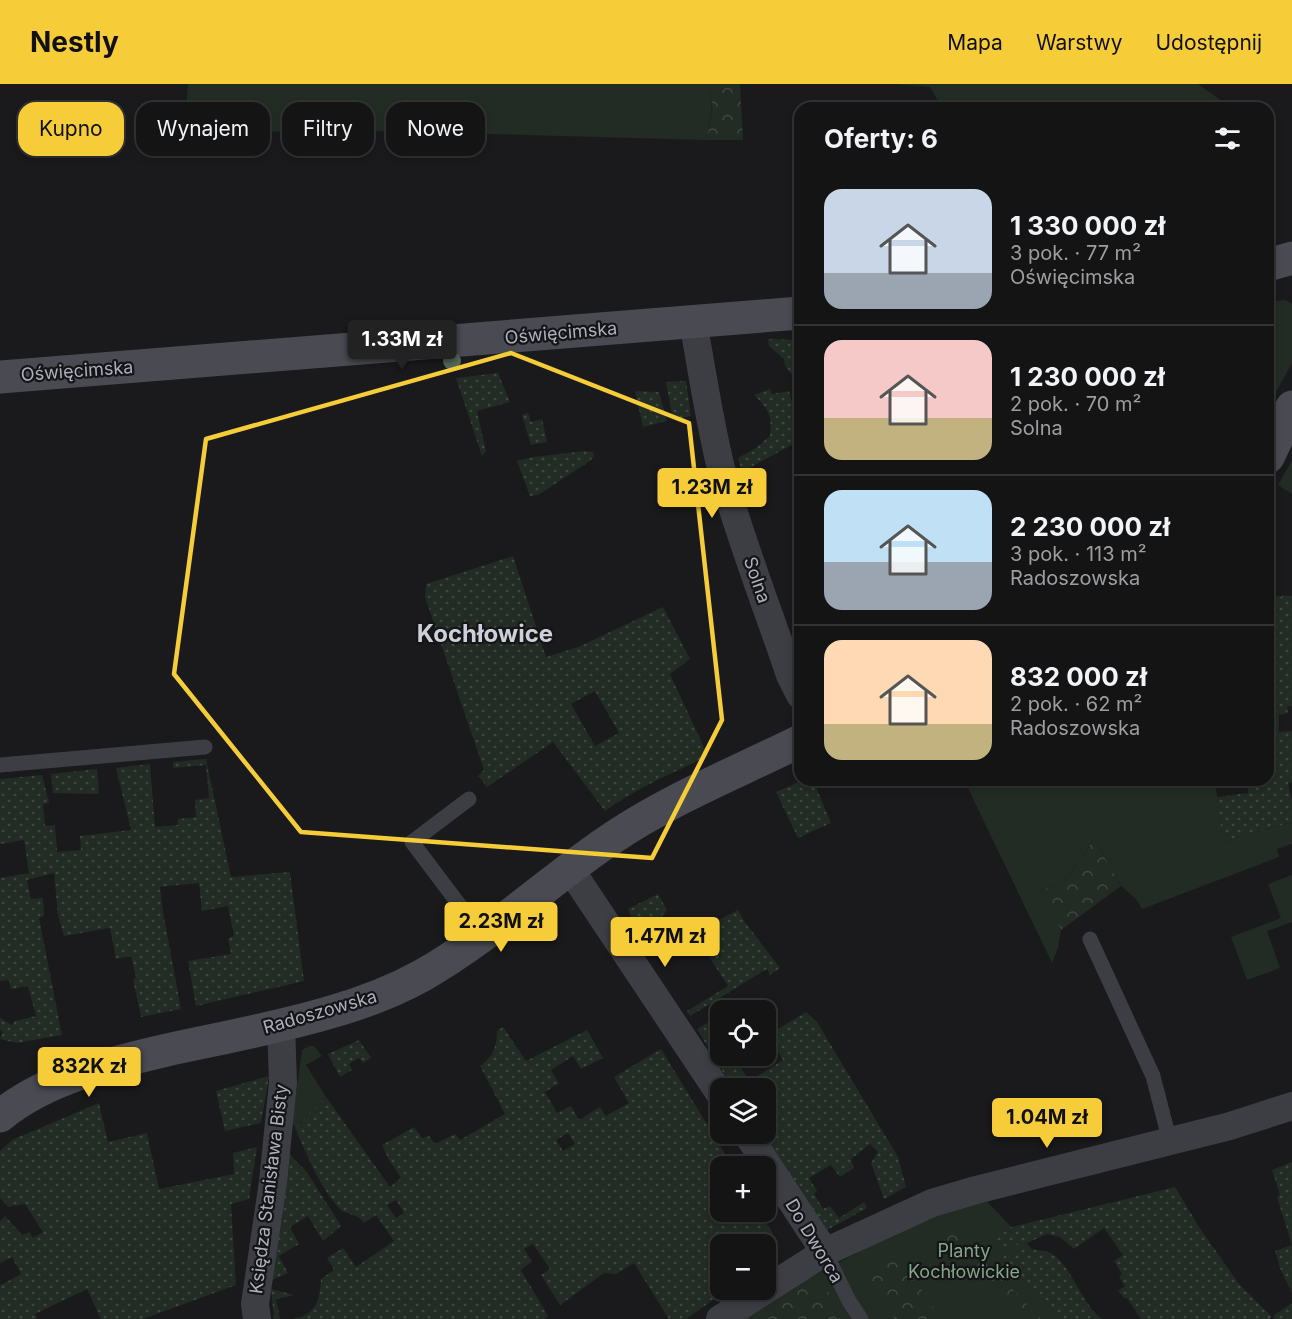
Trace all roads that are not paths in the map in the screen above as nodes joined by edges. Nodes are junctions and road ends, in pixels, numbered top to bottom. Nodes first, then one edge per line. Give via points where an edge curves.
1 (1292, 258) edge
2 (1274, 263) edge
3 (1274, 279) edge
4 (1292, 281) edge
5 (794, 314) edge
6 (693, 322) junction
7 (0, 377) edge
8 (1292, 407) edge
9 (1274, 444) edge
10 (794, 683) edge
11 (794, 744) edge
12 (205, 747) dead end
13 (0, 765) edge
14 (469, 799) dead end
15 (570, 870) junction
16 (482, 935) junction
17 (1090, 939) dead end
18 (281, 1024) junction
19 (710, 1079) edge
20 (1292, 1106) edge
21 (3, 1108) edge
22 (1170, 1142) junction
23 (754, 1144) edge
24 (825, 1252) junction
25 (257, 1319) edge
26 (720, 1319) edge
27 (861, 1319) edge

1 - 2 street
3 - 4 street
5 - 6 street, Oświęcimska
6 - 7 street, Oświęcimska
6 - 10 street, Solna via 724,477
8 - 9 street
11 - 15 street, Radoszowska via 655,811
12 - 13 lane
14 - 16 lane via 412,843
15 - 16 street, Radoszowska
15 - 19 street
16 - 18 street, Radoszowska via 392,990 331,1012
17 - 22 lane via 1153,1076
18 - 21 street, Radoszowska via 128,1059 77,1075
18 - 25 street, Księdza Stanisława Bisty via 283,1083 255,1304
20 - 22 street
22 - 24 street via 932,1203
23 - 24 street, Do Dworca
24 - 26 street
24 - 27 lane, Do Dworca

